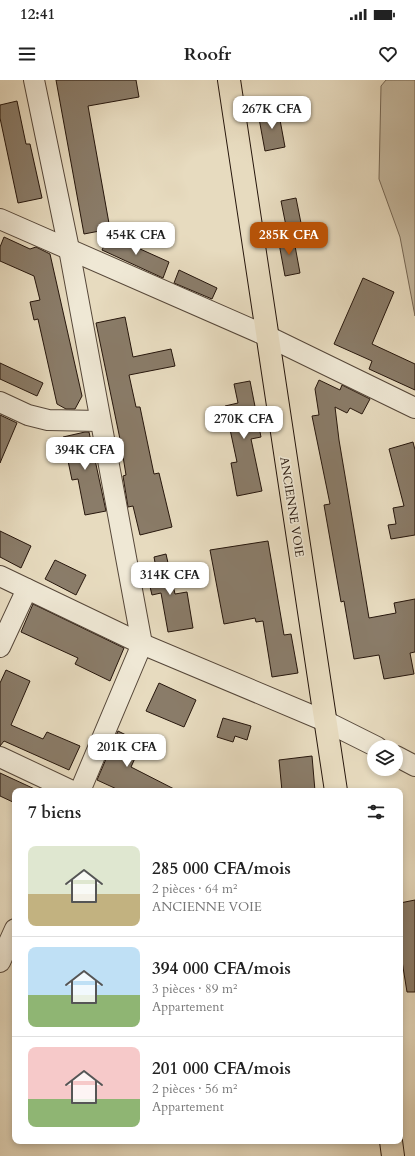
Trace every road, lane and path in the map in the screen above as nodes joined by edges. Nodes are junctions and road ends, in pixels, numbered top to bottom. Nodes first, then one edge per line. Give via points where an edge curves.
1 (34, 80) edge
2 (229, 80) edge
3 (0, 219) edge
4 (69, 250) junction
5 (267, 336) junction
6 (0, 402) edge
7 (415, 408) edge
8 (100, 421) junction
9 (0, 576) edge
10 (27, 589) junction
11 (142, 644) junction
12 (0, 647) edge
13 (324, 721) junction
14 (367, 742) edge
15 (0, 757) edge
16 (403, 760) edge
17 (415, 766) edge
18 (66, 788) edge
19 (81, 788) edge
20 (335, 788) edge
21 (12, 936) edge
22 (5, 954) edge
23 (391, 1144) edge
24 (393, 1156) edge

1 - 4 street
2 - 5 main road, ANCIENNE VOIE
3 - 4 street
4 - 5 street
4 - 8 street
5 - 7 street
5 - 13 main road, ANCIENNE VOIE
6 - 8 street via 28,415 48,420
8 - 11 street
9 - 10 street
10 - 11 street
10 - 12 street
11 - 13 street
11 - 19 street
13 - 14 street
13 - 20 main road, ANCIENNE VOIE
15 - 18 street
16 - 17 street
21 - 22 street
23 - 24 main road

